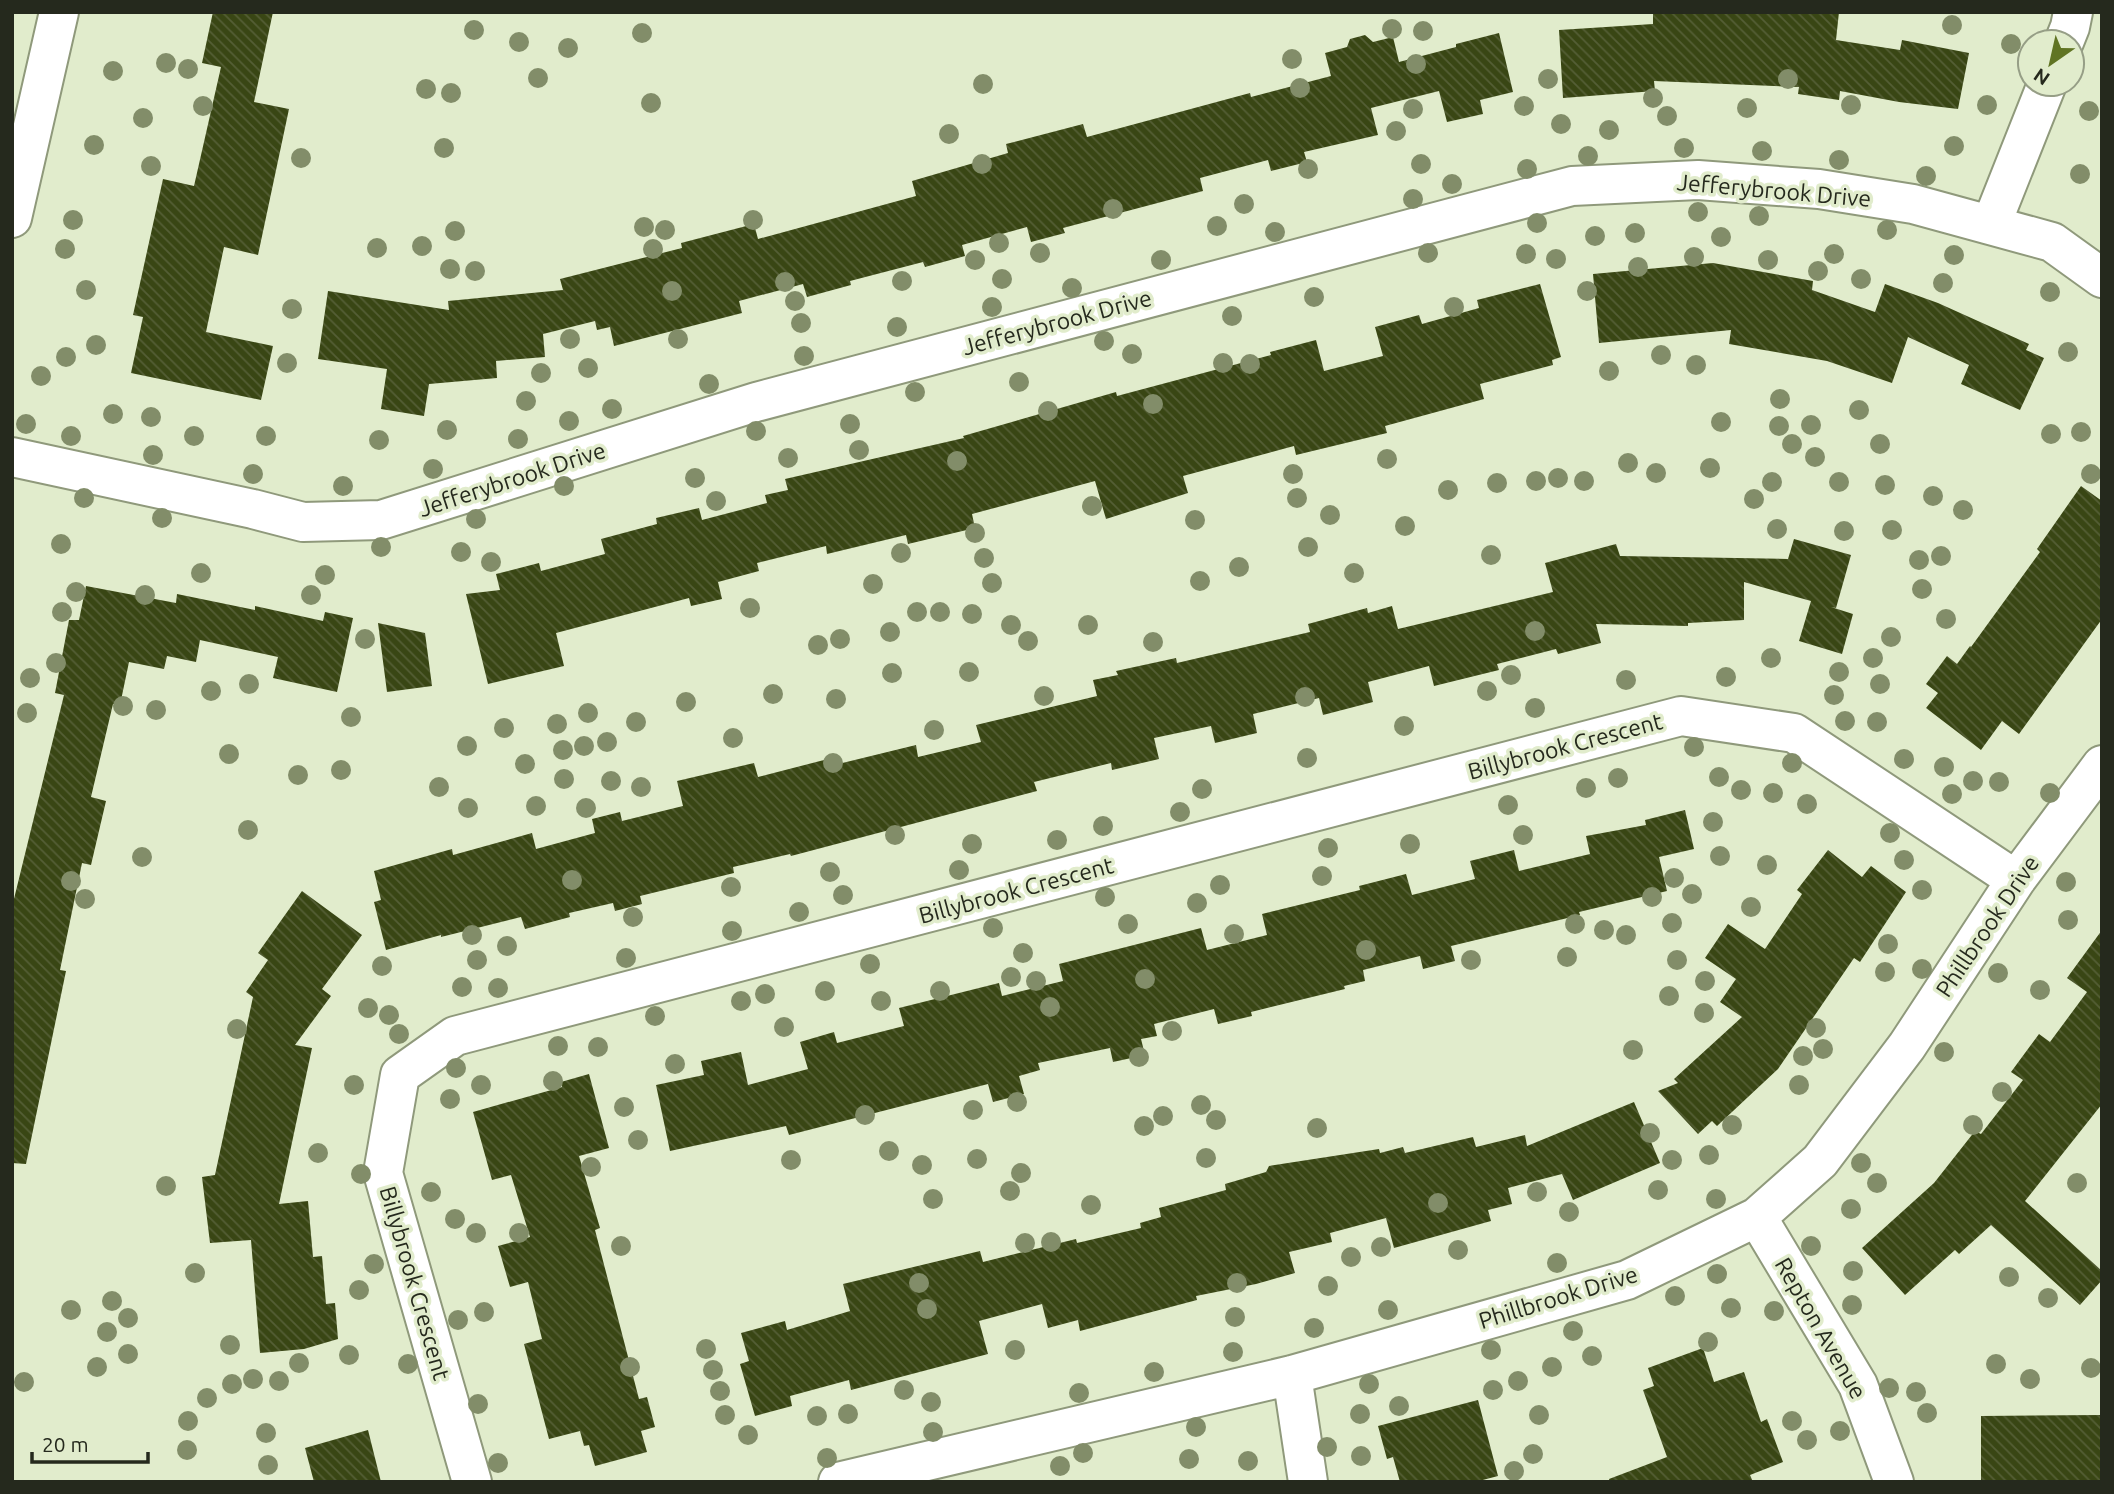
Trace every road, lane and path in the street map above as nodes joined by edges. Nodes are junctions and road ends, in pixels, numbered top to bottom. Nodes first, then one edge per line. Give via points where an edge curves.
1 (59, 12) edge
2 (2041, 98) edge
3 (12, 218) edge
4 (1991, 225) junction
5 (2102, 278) edge
6 (12, 457) edge
7 (2102, 765) edge
8 (2016, 880) junction
9 (1757, 1217) junction
10 (1292, 1375) junction
11 (472, 1482) edge
12 (838, 1482) edge
13 (1308, 1482) edge
14 (1894, 1482) edge

1 - 3 street
2 - 4 street
4 - 5 street, Jefferybrook Drive via 2052,242
4 - 6 street, Jefferybrook Drive via 1913,204 1819,189 1698,180 1572,186 756,402 381,520 303,522
7 - 8 street, Phillbrook Drive
8 - 9 street, Phillbrook Drive via 1907,1046 1820,1161
8 - 11 street, Billybrook Crescent via 1794,733 1681,716 455,1036 400,1075 383,1172
9 - 10 street, Phillbrook Drive via 1627,1280
9 - 14 street, Repton Avenue via 1858,1385
10 - 12 street, Phillbrook Drive
10 - 13 street

